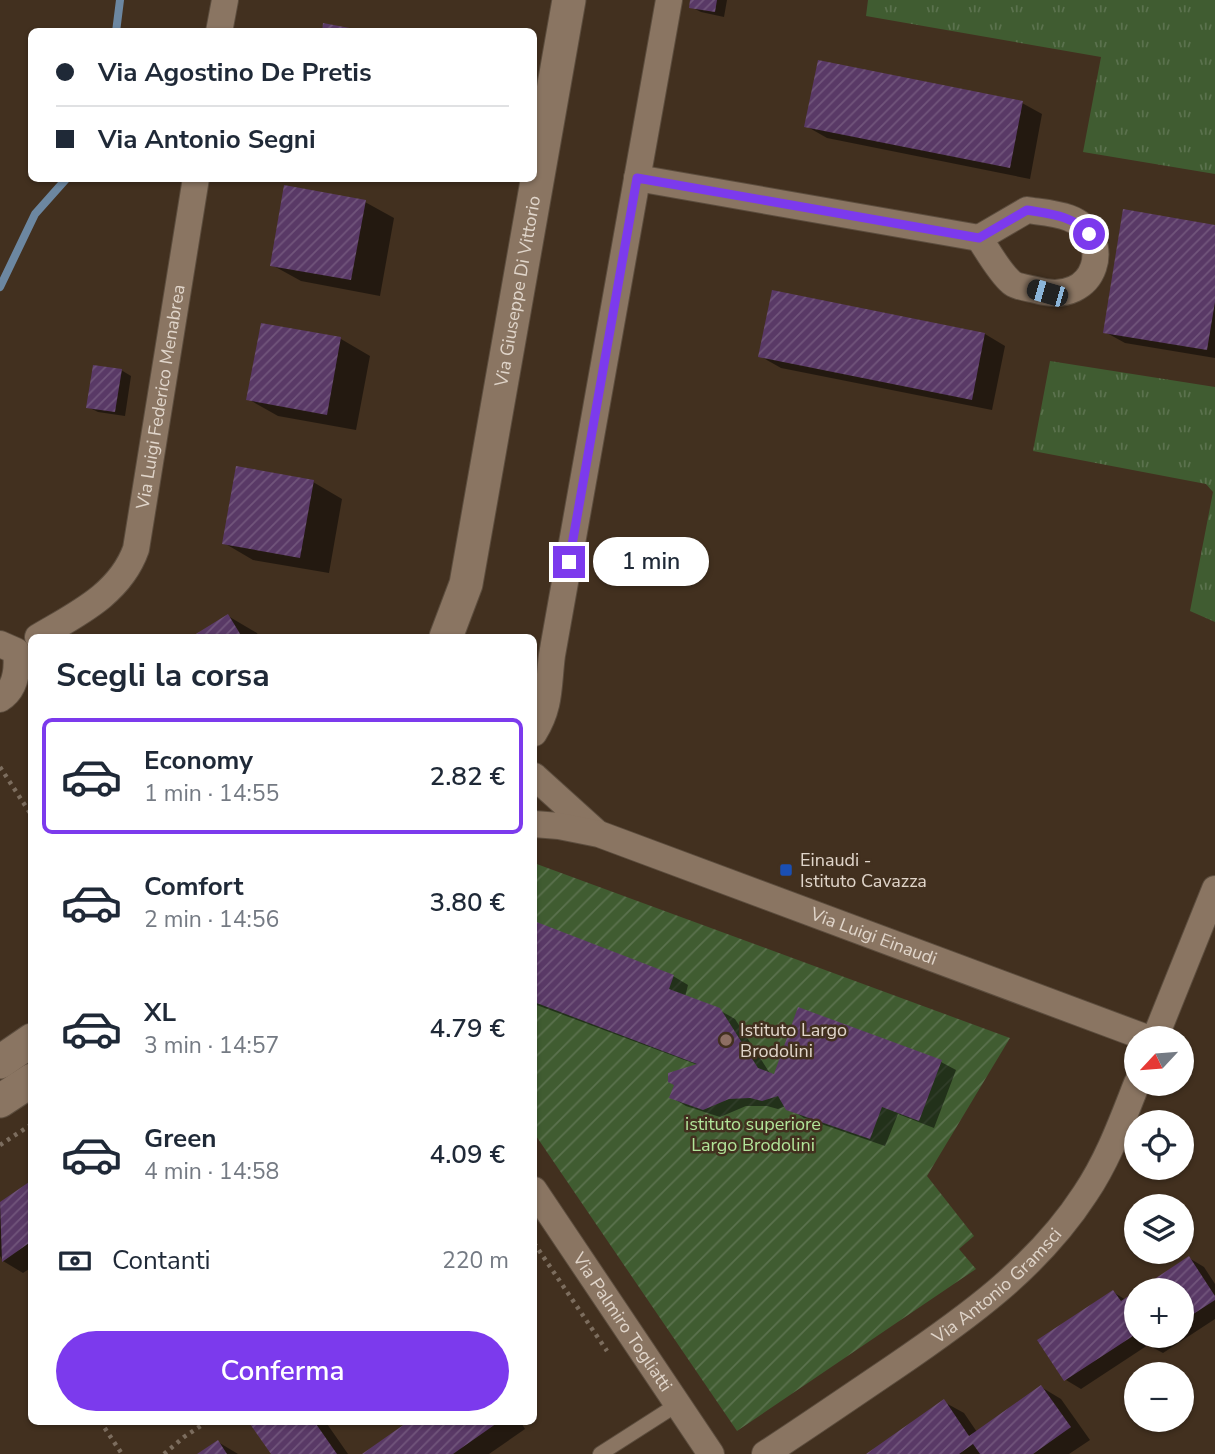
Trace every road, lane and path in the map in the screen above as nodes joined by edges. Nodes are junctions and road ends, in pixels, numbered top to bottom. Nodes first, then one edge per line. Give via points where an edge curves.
1 (225, 0) edge
2 (569, 0) edge
3 (669, 0) edge
4 (220, 28) edge
5 (637, 178) junction
6 (537, 181) edge
7 (195, 182) edge
8 (537, 182) edge
9 (979, 238) dead end
10 (466, 584) junction
11 (43, 634) edge
12 (447, 634) edge
13 (469, 634) edge
14 (16, 645) edge
15 (542, 679) edge
16 (0, 699) edge
17 (537, 728) edge
18 (0, 767) edge
19 (537, 779) edge
20 (28, 810) edge
21 (537, 824) edge
22 (599, 834) junction
23 (1215, 889) edge
24 (1161, 1026) edge
25 (1124, 1029) edge
26 (28, 1043) edge
27 (0, 1062) edge
28 (28, 1083) edge
29 (1131, 1096) edge
30 (0, 1101) edge
31 (28, 1127) edge
32 (0, 1145) edge
33 (537, 1194) edge
34 (678, 1404) junction
35 (103, 1425) edge
36 (202, 1425) edge
37 (164, 1453) edge
38 (122, 1454) edge
39 (600, 1454) edge
40 (711, 1454) edge
41 (765, 1454) edge

1 - 4 street
2 - 6 street, Via Giuseppe Di Vittorio
3 - 5 street
5 - 9 street
5 - 15 street
7 - 11 street, Via Luigi Federico Menabrea via 136,548 124,574 96,602
8 - 10 street, Via Giuseppe Di Vittorio
10 - 12 street, Via Giuseppe Di Vittorio
10 - 13 street, Via Giuseppe Di Vittorio
14 - 16 street via 18,666 12,688
15 - 17 street via 550,694
18 - 20 path
19 - 22 street, Via Luigi Einaudi
21 - 22 street, Via Luigi Einaudi
22 - 25 street, Via Luigi Einaudi
23 - 24 street
26 - 27 street
28 - 30 street
29 - 41 street, Via Antonio Gramsci via 1100,1169 1072,1214 1032,1259 948,1330
31 - 32 path
33 - 34 street, Via Palmiro Togliatti
34 - 39 lane
34 - 40 street, Via Palmiro Togliatti
35 - 38 path
36 - 37 path

